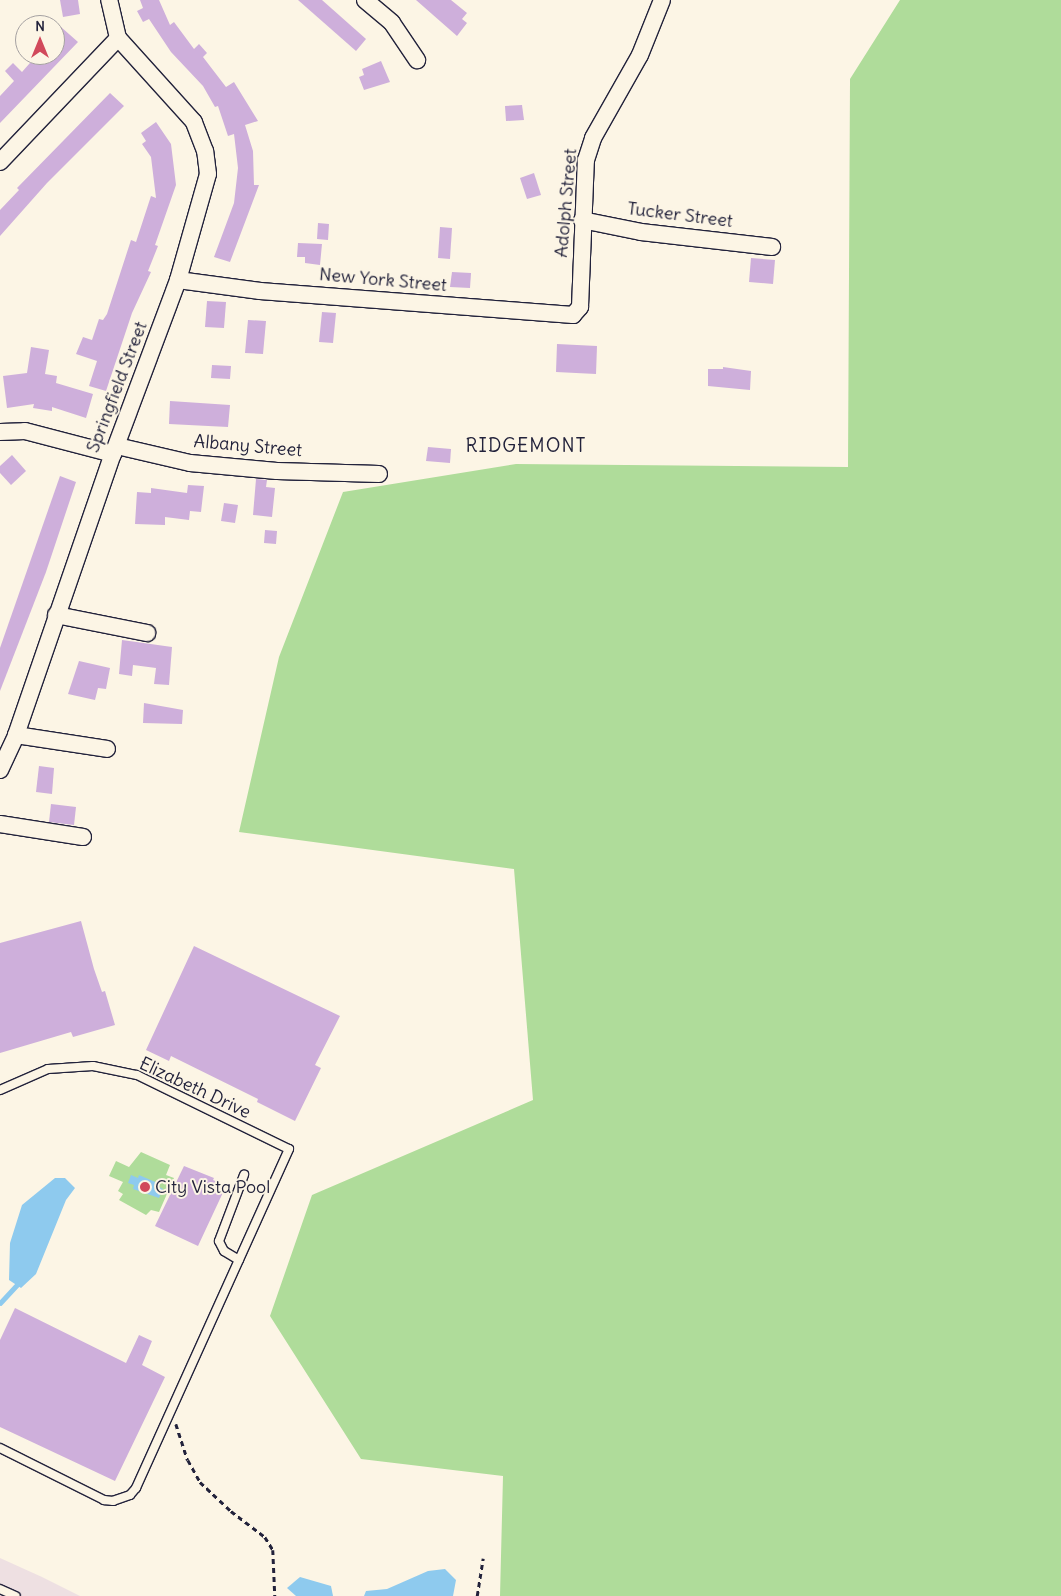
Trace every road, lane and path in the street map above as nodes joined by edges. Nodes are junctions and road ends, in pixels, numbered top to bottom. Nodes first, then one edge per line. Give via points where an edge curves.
1 (109, 0) edge
2 (365, 0) edge
3 (662, 0) edge
4 (118, 38) junction
5 (417, 60) dead end
6 (0, 162) edge
7 (582, 220) junction
8 (772, 247) dead end
9 (178, 280) junction
10 (580, 307) joint
11 (0, 432) edge
12 (115, 450) junction
13 (379, 474) dead end
14 (56, 615) junction
15 (147, 633) dead end
16 (16, 735) junction
17 (107, 749) dead end
18 (0, 770) edge
19 (0, 824) edge
20 (82, 837) dead end
21 (0, 1090) edge
22 (244, 1175) dead end
23 (239, 1260) junction
24 (168, 1416) junction
25 (0, 1448) edge
26 (483, 1558) dead end
27 (0, 1589) edge
28 (16, 1596) edge
29 (275, 1596) edge
30 (477, 1596) edge

1 - 4 street
2 - 5 street via 392,23
3 - 7 street, Adolph Street via 640,55 592,138 586,160
4 - 6 street
4 - 9 street, Springfield Street via 194,122 205,151 208,174
7 - 8 street, Tucker Street via 641,232
7 - 10 street, Adolph Street
9 - 10 street, New York Street via 260,291 567,316 573,315
9 - 12 street, Springfield Street
11 - 12 street, Albany Street via 25,430
12 - 13 street, Albany Street via 190,463 277,471
12 - 14 street, Springfield Street
14 - 15 street
14 - 16 street, Springfield Street
16 - 17 street
16 - 18 street, Springfield Street
19 - 20 street
21 - 23 lane, Elizabeth Drive via 48,1070 93,1066 137,1076 289,1149
22 - 23 lane via 219,1240 224,1251
23 - 24 lane
24 - 25 lane via 136,1488 130,1495 113,1501 104,1500
24 - 29 path via 182,1434 188,1460 200,1482 231,1512 265,1537 273,1550
26 - 30 path
27 - 28 lane

